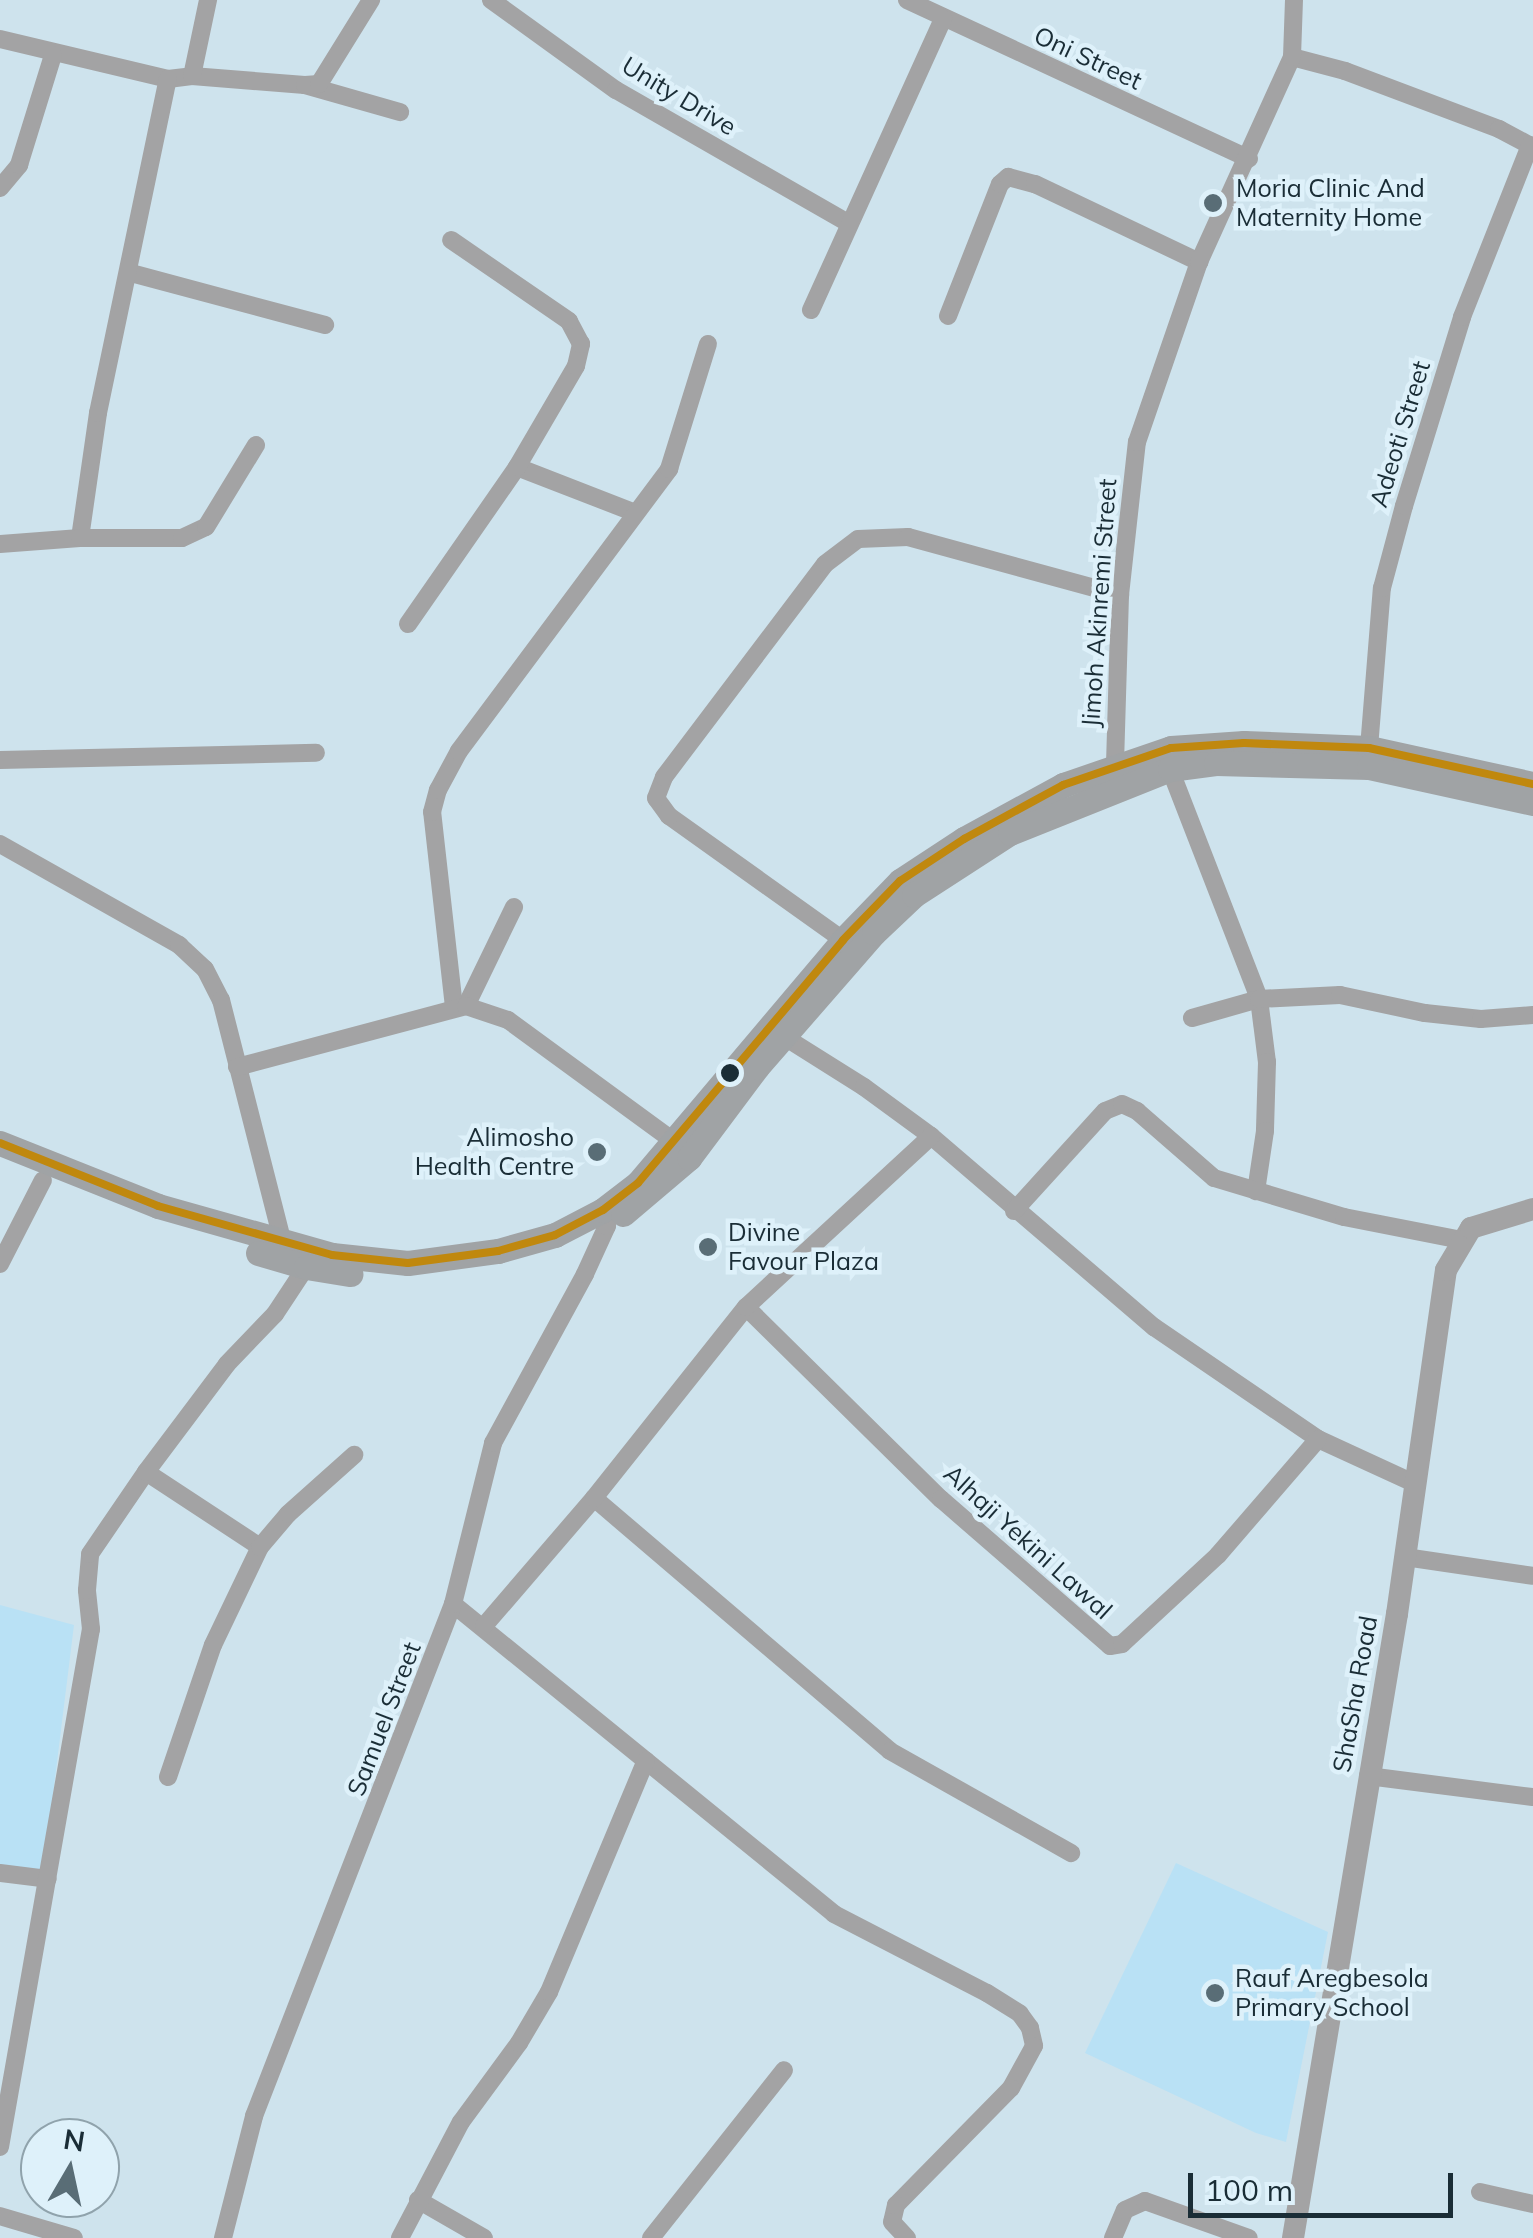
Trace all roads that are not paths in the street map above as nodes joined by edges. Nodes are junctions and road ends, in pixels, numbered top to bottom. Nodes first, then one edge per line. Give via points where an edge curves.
1 (208, 0) edge
2 (372, 0) edge
3 (491, 0) edge
4 (908, 0) edge
5 (1294, 0) edge
6 (942, 19) junction
7 (0, 39) edge
8 (52, 55) junction
9 (1292, 57) junction
10 (192, 76) junction
11 (168, 79) junction
12 (305, 86) junction
13 (400, 112) dead end
14 (1531, 146) edge
15 (1250, 158) junction
16 (0, 188) edge
17 (848, 223) junction
18 (451, 240) dead end
19 (1198, 262) junction
20 (131, 273) junction
21 (811, 310) dead end
22 (948, 316) dead end
23 (325, 325) dead end
24 (708, 344) dead end
25 (256, 444) dead end
26 (517, 467) junction
27 (633, 512) junction
28 (80, 538) junction
29 (0, 544) edge
30 (1120, 595) junction
31 (408, 624) dead end
32 (1369, 748) junction
33 (316, 753) dead end
34 (0, 760) edge
35 (1114, 764) junction
36 (1170, 769) junction
37 (1533, 784) edge
38 (1533, 804) edge
39 (0, 844) edge
40 (514, 907) dead end
41 (843, 940) junction
42 (1259, 999) junction
43 (460, 1006) junction
44 (1533, 1016) edge
45 (1192, 1018) dead end
46 (779, 1033) junction
47 (238, 1067) junction
48 (931, 1136) junction
49 (0, 1143) edge
50 (676, 1143) junction
51 (0, 1158) edge
52 (42, 1180) junction
53 (1256, 1191) junction
54 (1533, 1210) edge
55 (1014, 1211) junction
56 (605, 1218) junction
57 (1461, 1240) junction
58 (282, 1242) junction
59 (0, 1264) edge
60 (306, 1267) junction
61 (746, 1307) junction
62 (1318, 1439) junction
63 (354, 1455) dead end
64 (146, 1472) junction
65 (1416, 1484) junction
66 (594, 1498) junction
67 (260, 1547) junction
68 (1405, 1557) junction
69 (1533, 1576) edge
70 (453, 1604) junction
71 (484, 1626) junction
72 (646, 1760) junction
73 (168, 1776) dead end
74 (1368, 1776) junction
75 (1533, 1797) edge
76 (1071, 1853) dead end
77 (0, 1873) edge
78 (48, 1879) junction
79 (784, 2070) dead end
80 (7, 2078) edge
81 (0, 2147) edge
82 (1480, 2192) dead end
83 (418, 2200) junction
84 (1533, 2204) edge
85 (0, 2216) edge
86 (74, 2238) edge
87 (223, 2238) edge
88 (400, 2238) edge
89 (484, 2238) edge
90 (651, 2238) edge
91 (907, 2238) edge
92 (1113, 2238) edge
93 (1249, 2238) edge
94 (1294, 2238) edge

1 - 10 street
2 - 12 street via 319,84
3 - 17 street, Unity Drive via 616,90
4 - 6 street, Oni Street
5 - 9 street
6 - 15 street, Oni Street
6 - 17 street
7 - 8 street
8 - 11 street
8 - 16 street via 19,165
9 - 14 street via 1345,70
9 - 15 street, Jimoh Akinremi Street
10 - 11 street
10 - 12 street
11 - 20 street
12 - 13 street
14 - 32 street, Adeoti Street via 1462,316 1382,588
15 - 19 street, Jimoh Akinremi Street
17 - 21 street
18 - 26 street via 568,321 582,344
19 - 22 street via 1035,184 1008,178
19 - 30 street, Jimoh Akinremi Street via 1137,442
20 - 23 street
20 - 28 street via 98,414
24 - 27 street via 668,469
25 - 28 street via 206,528 182,538
26 - 27 street
26 - 31 street
27 - 43 street via 459,751 438,790 432,812
28 - 29 street
30 - 35 street, Jimoh Akinremi Street
30 - 41 street via 908,537 858,539 826,564 664,777 656,798 668,816
32 - 35 main road via 1190,746
32 - 37 main road
33 - 34 street
35 - 41 main road via 1028,802 900,881
36 - 38 main road via 1262,762 1369,767
36 - 42 street
36 - 46 main road via 1010,833 958,862 914,894
39 - 47 street via 192,957 221,1000
40 - 43 street
41 - 46 main road
42 - 44 street via 1340,994 1425,1014
42 - 45 street
42 - 53 street via 1266,1079
43 - 47 street
43 - 50 street via 508,1020
46 - 48 street
46 - 50 main road
46 - 56 main road via 689,1158 652,1194
47 - 58 street
48 - 55 street
48 - 61 street
49 - 58 main road via 158,1206
50 - 56 main road
51 - 52 main road
52 - 59 street
52 - 60 main road
53 - 55 street via 1214,1178 1122,1104 1105,1111
53 - 57 street
54 - 57 street via 1472,1228
55 - 62 street via 1154,1327
56 - 58 main road via 446,1261 371,1262
56 - 60 main road via 555,1250 443,1274
56 - 70 street, Samuel Street via 493,1444
57 - 65 street, ShaSha Road via 1446,1270
60 - 64 street
61 - 62 street, Alhaji Yekini Lawal via 942,1499 1110,1646 1122,1644 1218,1555
61 - 66 street
62 - 65 street
63 - 67 street
64 - 67 street
64 - 78 street via 90,1554 91,1629
65 - 68 street, ShaSha Road
66 - 71 street
66 - 76 street via 890,1751
67 - 73 street via 213,1645
68 - 69 street
68 - 74 street, ShaSha Road
70 - 71 street
70 - 87 street, Samuel Street via 254,2116
71 - 72 street
72 - 83 street via 549,1992 461,2122
72 - 91 street via 834,1914 987,1994 1030,2028 1034,2046 1012,2088 896,2205 892,2222
74 - 75 street
74 - 94 street, ShaSha Road
77 - 78 street
78 - 80 street
79 - 90 street
80 - 81 street
82 - 84 street
83 - 88 street
83 - 89 street
85 - 86 street
92 - 93 street via 1125,2210 1146,2202

